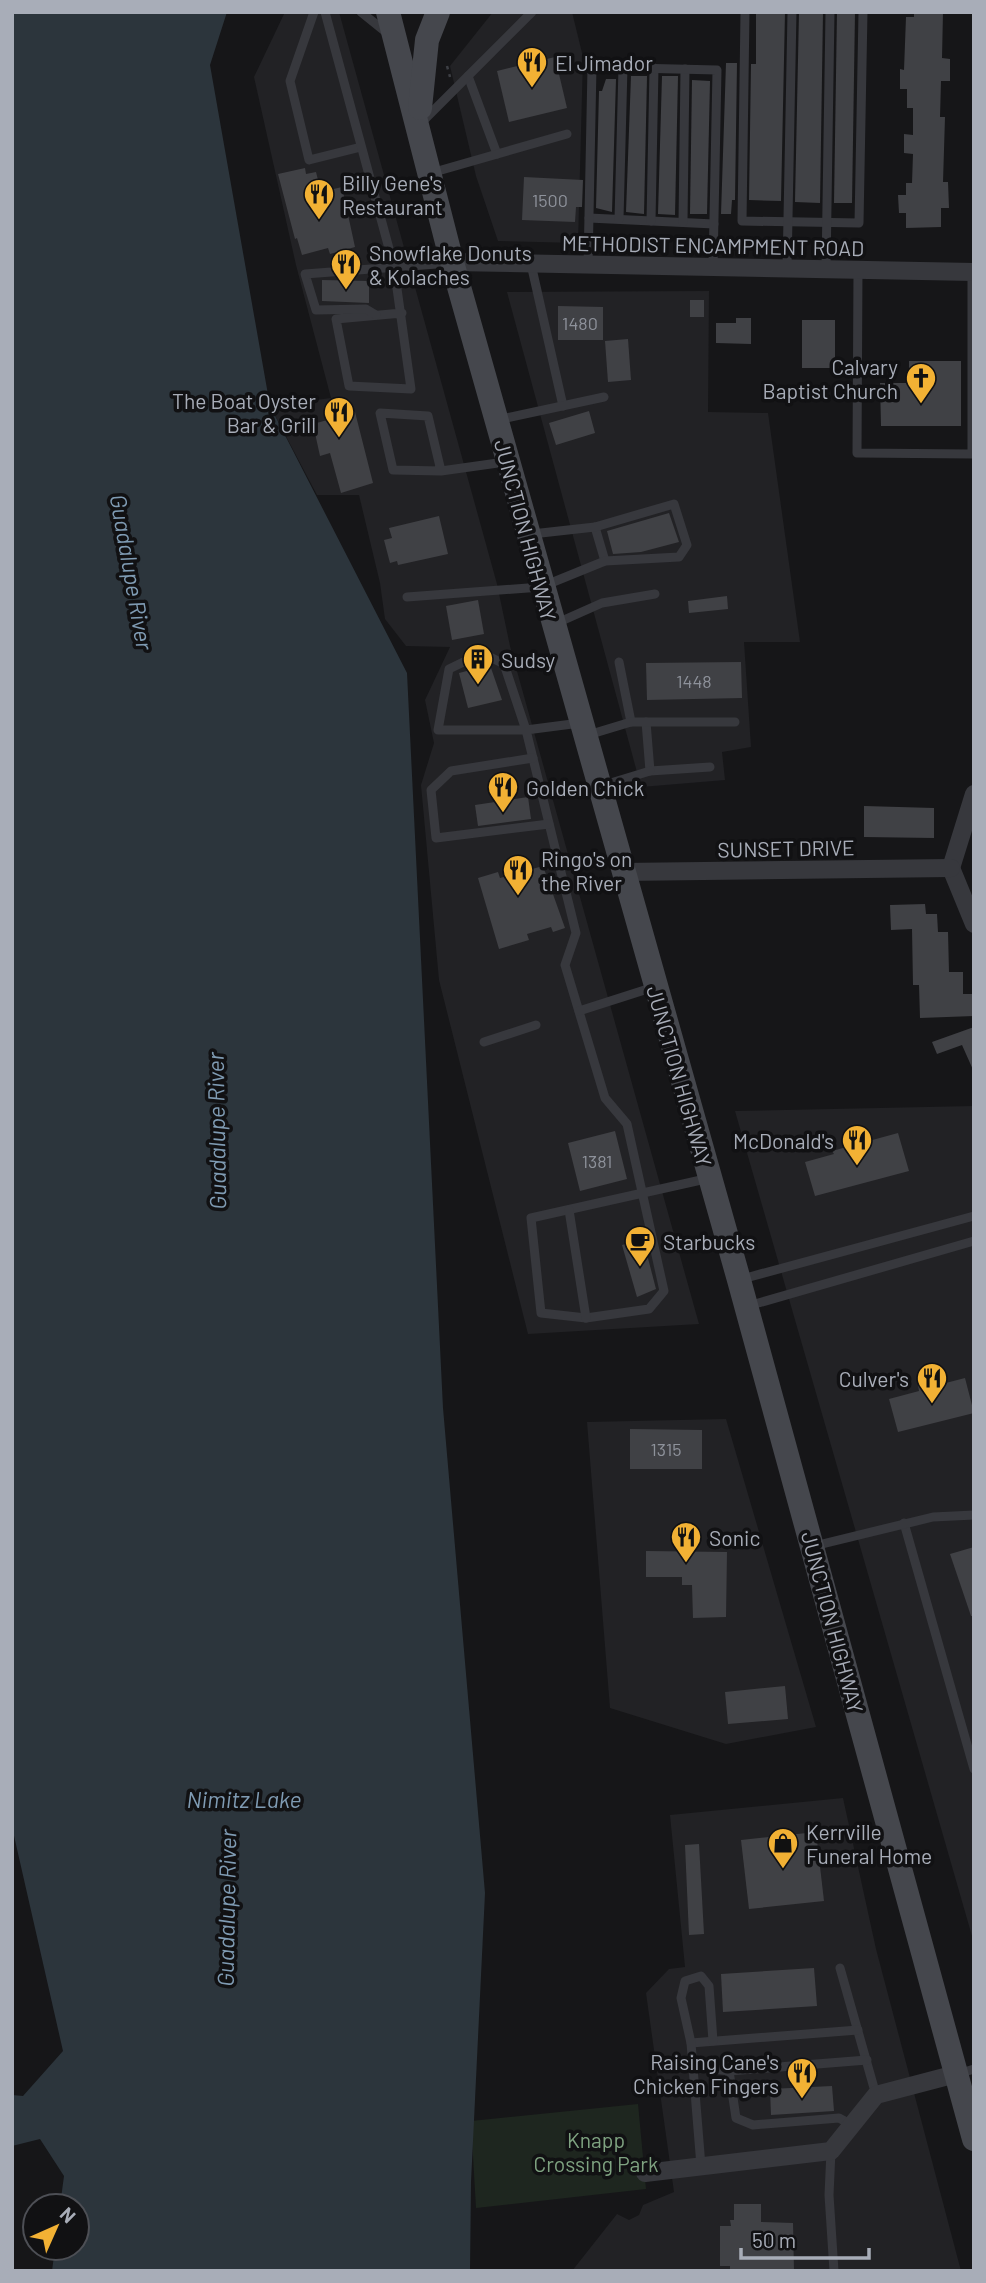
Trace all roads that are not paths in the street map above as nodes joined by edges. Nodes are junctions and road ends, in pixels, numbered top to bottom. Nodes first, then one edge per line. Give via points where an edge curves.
1 (314, 12) edge
2 (325, 12) edge
3 (361, 12) edge
4 (388, 12) edge
5 (438, 12) edge
6 (532, 12) edge
7 (745, 12) edge
8 (792, 12) edge
9 (830, 12) edge
10 (863, 12) edge
11 (395, 39) junction
12 (623, 68) junction
13 (654, 68) junction
14 (685, 69) junction
15 (468, 76) junction
16 (418, 126) junction
17 (567, 134) dead end
18 (361, 148) junction
19 (497, 154) junction
20 (430, 174) junction
21 (589, 218) junction
22 (619, 219) junction
23 (651, 221) junction
24 (683, 222) junction
25 (788, 222) junction
26 (827, 223) junction
27 (713, 224) junction
28 (452, 262) junction
29 (531, 264) junction
30 (588, 265) junction
31 (394, 267) junction
32 (713, 267) junction
33 (787, 268) junction
34 (826, 269) junction
35 (858, 270) junction
36 (973, 272) edge
37 (402, 313) junction
38 (376, 315) junction
39 (604, 397) dead end
40 (563, 406) junction
41 (495, 421) junction
42 (507, 462) junction
43 (441, 471) junction
44 (595, 527) junction
45 (527, 535) junction
46 (604, 561) junction
47 (541, 587) junction
48 (655, 594) dead end
49 (407, 597) dead end
50 (552, 625) junction
51 (619, 662) dead end
52 (631, 722) junction
53 (646, 722) junction
54 (735, 722) dead end
55 (526, 730) junction
56 (582, 730) junction
57 (533, 758) junction
58 (710, 767) dead end
59 (650, 771) junction
60 (597, 787) junction
61 (974, 794) edge
62 (549, 824) junction
63 (951, 868) junction
64 (622, 872) junction
65 (974, 924) edge
66 (654, 987) junction
67 (579, 1011) junction
68 (536, 1025) dead end
69 (484, 1042) dead end
70 (710, 1178) junction
71 (642, 1194) junction
72 (569, 1210) junction
73 (974, 1216) edge
74 (974, 1241) edge
75 (739, 1280) junction
76 (746, 1306) junction
77 (586, 1318) junction
78 (974, 1515) edge
79 (904, 1523) junction
80 (813, 1547) junction
81 (974, 1769) edge
82 (840, 1968) dead end
83 (858, 2030) junction
84 (713, 2041) junction
85 (691, 2043) junction
86 (867, 2060) junction
87 (693, 2066) junction
88 (729, 2071) junction
89 (965, 2072) edge
90 (876, 2095) junction
91 (852, 2125) junction
92 (974, 2139) edge
93 (831, 2151) junction
94 (701, 2166) junction
95 (645, 2173) dead end
96 (834, 2271) edge

1 - 18 lane via 290,81 309,160
2 - 18 lane
3 - 11 lane
4 - 11 main road, JUNCTION HIGHWAY
5 - 16 main road via 427,40
6 - 15 lane
7 - 25 lane via 742,220
8 - 25 lane
9 - 26 lane
10 - 26 lane via 859,223
11 - 16 main road, JUNCTION HIGHWAY
12 - 13 lane
12 - 21 lane via 592,67
12 - 22 lane
13 - 14 lane
13 - 23 lane
14 - 24 lane
14 - 27 lane via 717,70
15 - 16 lane
15 - 19 lane
16 - 20 main road, JUNCTION HIGHWAY
17 - 19 lane
18 - 31 lane
19 - 20 lane
20 - 28 main road, JUNCTION HIGHWAY
21 - 22 lane
21 - 30 lane
22 - 23 lane
23 - 24 lane
24 - 27 lane
25 - 26 lane
25 - 33 lane
26 - 34 lane
27 - 32 lane
28 - 29 street, METHODIST ENCAMPMENT ROAD
28 - 31 lane
28 - 41 main road, JUNCTION HIGHWAY
29 - 30 street, METHODIST ENCAMPMENT ROAD
29 - 40 lane
30 - 32 street, METHODIST ENCAMPMENT ROAD
31 - 37 lane
31 - 38 lane via 306,274 316,310 366,309
32 - 33 street, METHODIST ENCAMPMENT ROAD
33 - 34 street, METHODIST ENCAMPMENT ROAD
34 - 35 street, METHODIST ENCAMPMENT ROAD
35 - 36 street, METHODIST ENCAMPMENT ROAD
35 - 36 lane via 858,453 972,454
37 - 38 lane
37 - 38 lane via 411,389 349,386 336,319
39 - 40 lane
40 - 41 lane
41 - 42 main road, JUNCTION HIGHWAY
42 - 43 lane
42 - 45 main road, JUNCTION HIGHWAY
43 - 43 lane via 428,416 380,413 393,470
44 - 45 lane
44 - 46 lane
44 - 46 lane via 674,504 687,545 679,557
45 - 47 main road, JUNCTION HIGHWAY
46 - 47 lane
47 - 49 lane
47 - 50 main road, JUNCTION HIGHWAY
48 - 50 lane via 602,603
50 - 56 main road, JUNCTION HIGHWAY
51 - 52 lane
52 - 53 lane
52 - 56 lane
53 - 54 lane
53 - 59 lane
55 - 55 lane via 439,730 449,669 482,653 504,663
55 - 56 lane
55 - 57 lane
56 - 60 main road, JUNCTION HIGHWAY
57 - 62 lane
57 - 62 lane via 451,771 431,790 436,838
58 - 59 lane
59 - 60 lane
60 - 64 main road, JUNCTION HIGHWAY
61 - 63 street
62 - 67 lane via 576,933 565,965
63 - 64 street, SUNSET DRIVE
63 - 65 street
64 - 66 main road, JUNCTION HIGHWAY
66 - 67 lane
66 - 70 main road, JUNCTION HIGHWAY
67 - 71 lane via 605,1098 627,1124
68 - 69 lane
70 - 71 lane
70 - 75 main road, JUNCTION HIGHWAY
71 - 72 lane
71 - 77 lane via 664,1291 649,1309
72 - 77 lane
72 - 77 lane via 531,1218 541,1313
73 - 75 lane
74 - 76 lane
75 - 76 main road, JUNCTION HIGHWAY
76 - 80 main road, JUNCTION HIGHWAY
78 - 79 lane
79 - 80 lane
79 - 81 lane
80 - 89 main road, JUNCTION HIGHWAY
82 - 83 lane
83 - 84 lane
83 - 86 lane
84 - 85 lane
84 - 85 lane via 709,1986 701,1976 685,1981 681,1998
85 - 87 lane
86 - 88 lane
86 - 90 lane
87 - 88 lane
87 - 94 lane
88 - 91 lane via 736,2118 752,2124 839,2119
89 - 90 street
89 - 92 main road, JUNCTION HIGHWAY
90 - 91 street
91 - 93 street
93 - 94 street
93 - 96 lane via 828,2195
94 - 95 street

